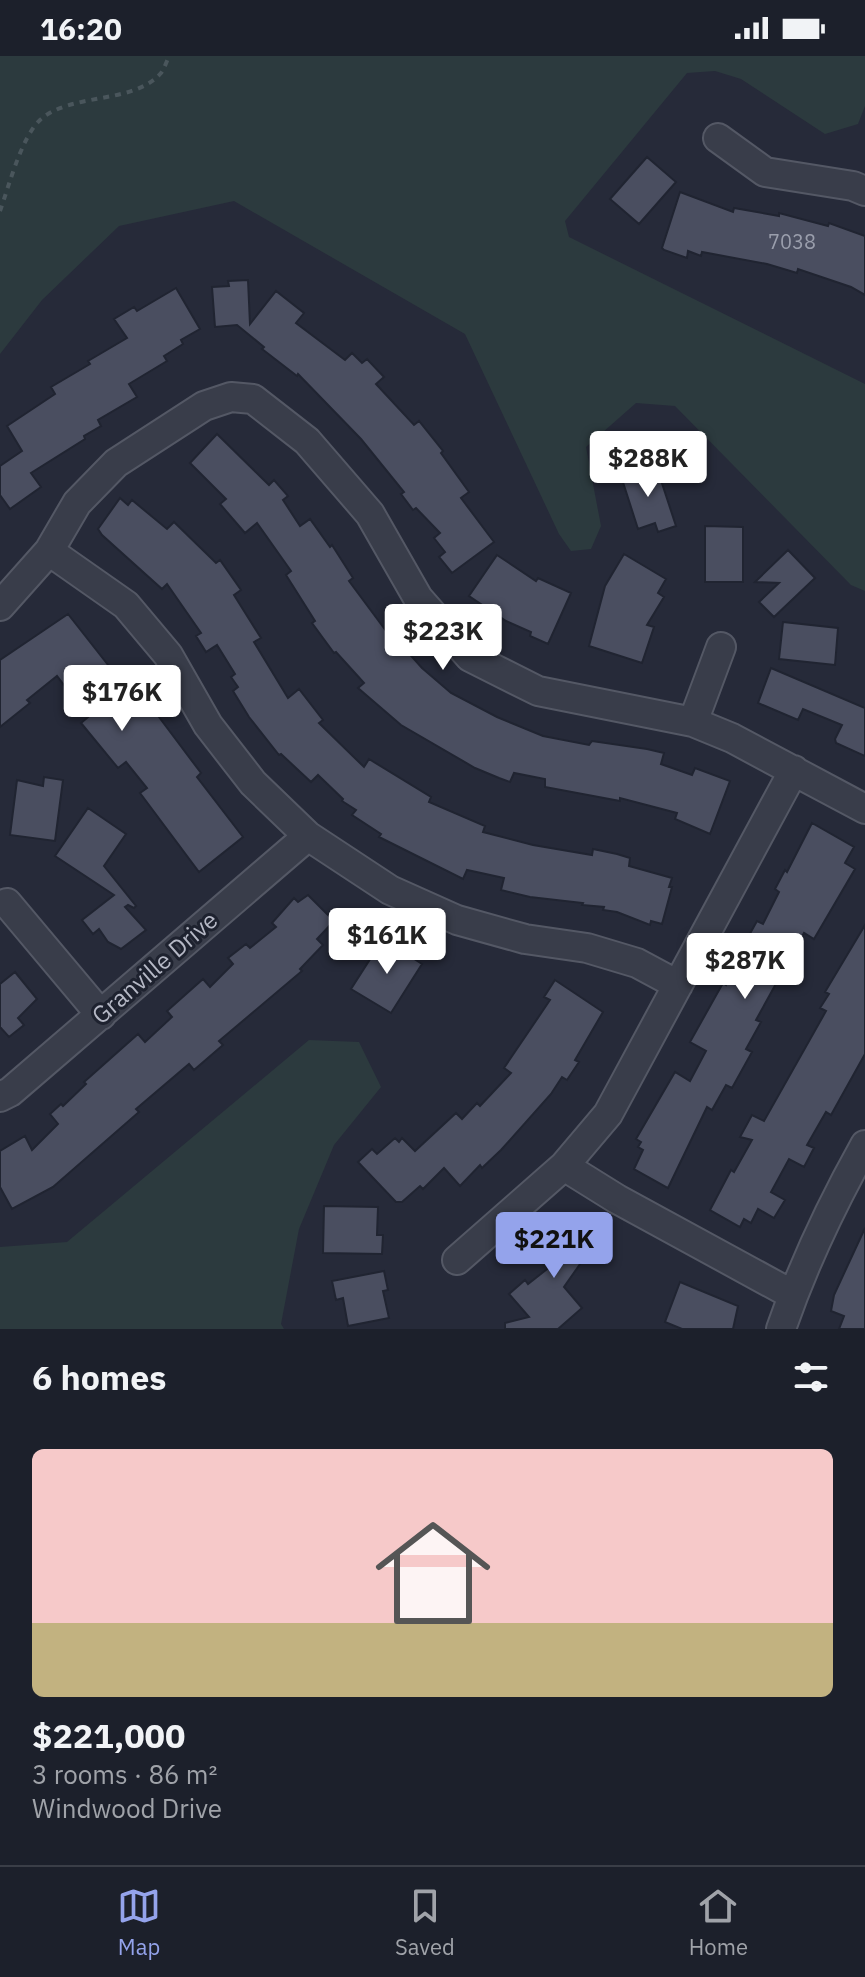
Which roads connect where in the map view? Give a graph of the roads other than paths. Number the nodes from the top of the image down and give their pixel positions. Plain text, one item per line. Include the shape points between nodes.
1 (718, 138) dead end
2 (865, 191) edge
3 (49, 551) junction
4 (0, 606) edge
5 (721, 647) dead end
6 (693, 722) junction
7 (794, 770) junction
8 (865, 809) edge
9 (308, 836) junction
10 (7, 903) dead end
11 (678, 985) junction
12 (101, 1015) junction
13 (0, 1097) edge
14 (865, 1145) edge
15 (564, 1166) junction
16 (457, 1260) dead end
17 (793, 1295) junction
18 (781, 1329) edge

1 - 2 street via 765,172
3 - 4 street
3 - 6 street via 77,503 116,463 204,406 231,397 253,399 307,441 370,514 418,598 470,657 538,691
3 - 9 street via 126,605 168,655 208,725 253,783
5 - 6 street
6 - 7 street
7 - 8 street
7 - 11 street
9 - 11 street via 390,890 457,920 525,939 587,948 637,963
9 - 12 street, Granville Drive
10 - 12 street
11 - 15 street via 608,1114
12 - 13 street, Granville Drive
14 - 17 street
15 - 16 street
15 - 17 street
17 - 18 street

